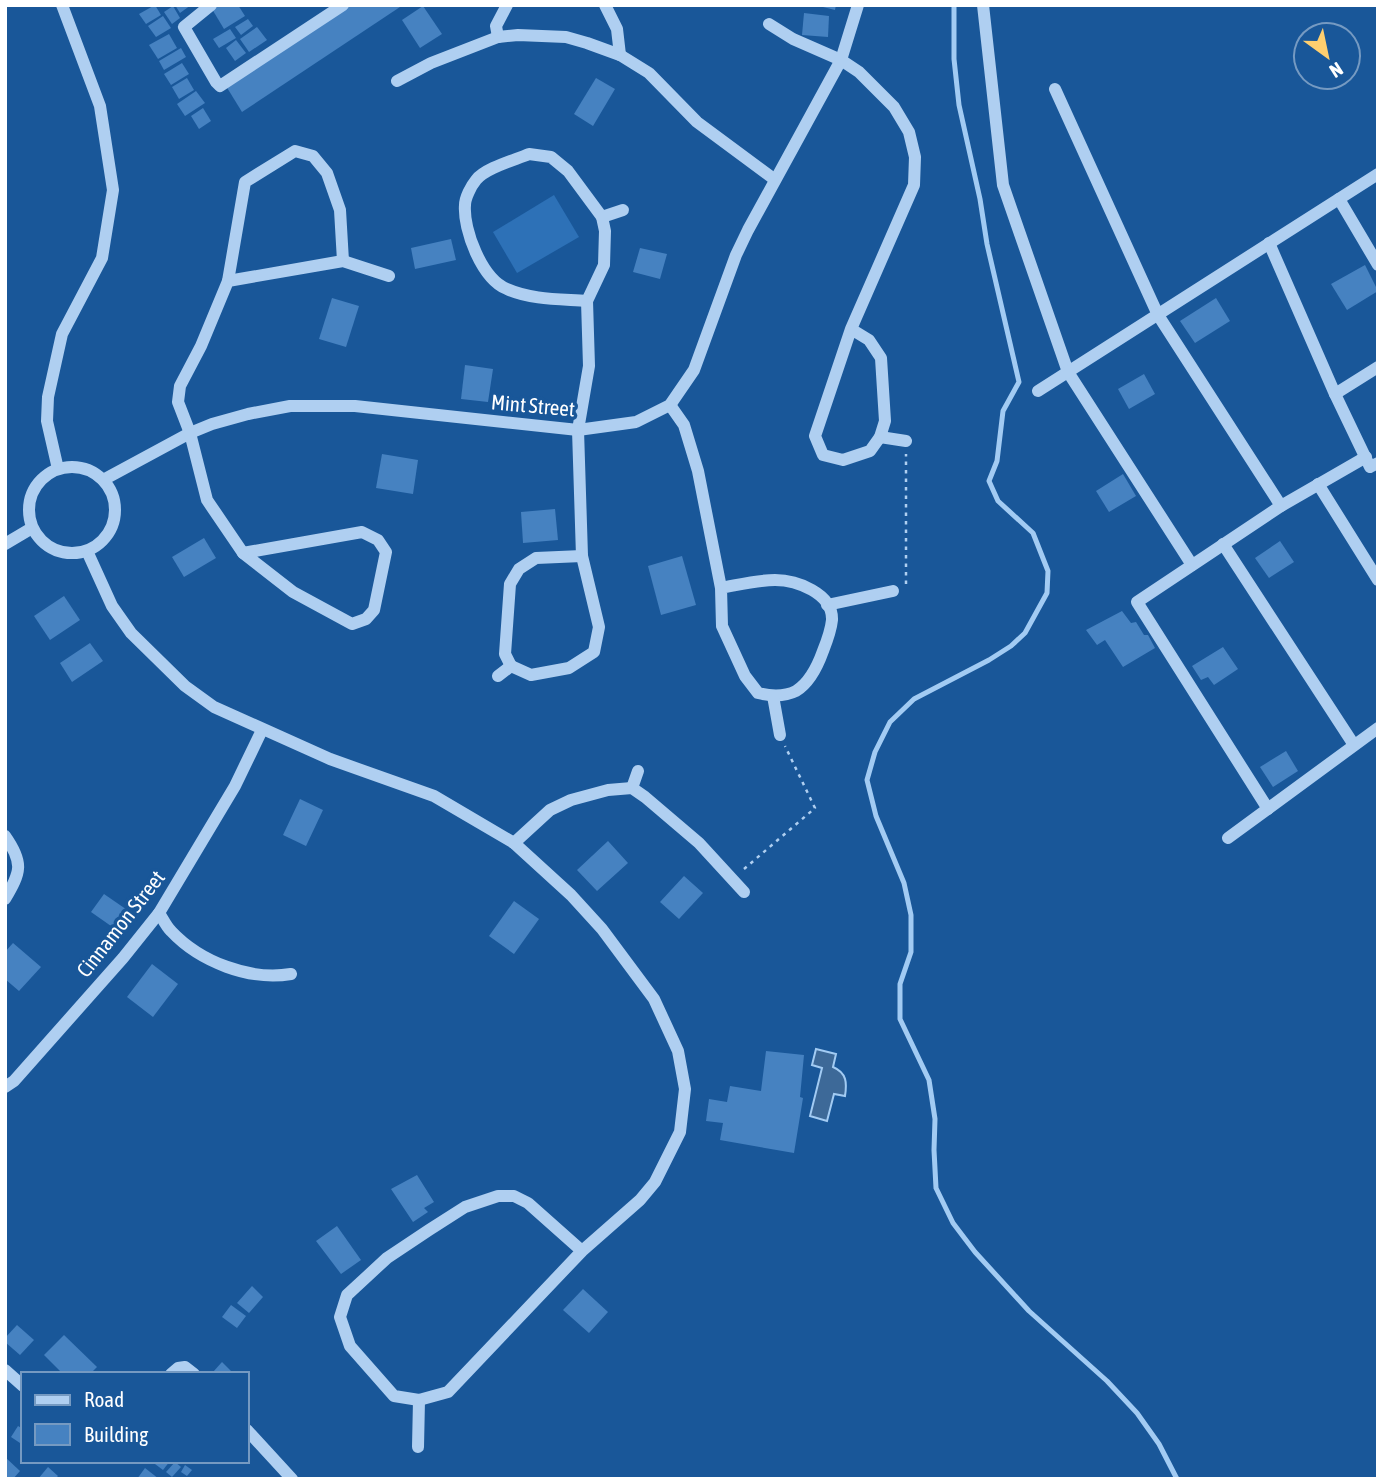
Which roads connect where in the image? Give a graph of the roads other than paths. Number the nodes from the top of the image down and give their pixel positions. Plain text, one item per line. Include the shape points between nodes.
1 (62, 5) edge
2 (211, 5) edge
3 (343, 5) edge
4 (507, 5) edge
5 (605, 5) edge
6 (858, 5) edge
7 (983, 5) edge
8 (769, 24) dead end
9 (498, 37) junction
10 (620, 55) junction
11 (841, 60) junction
12 (397, 81) dead end
13 (1055, 89) dead end
14 (1378, 174) edge
15 (774, 179) junction
16 (1339, 199) junction
17 (623, 210) dead end
18 (602, 217) junction
19 (1269, 243) junction
20 (343, 261) junction
21 (1378, 265) edge
22 (389, 276) dead end
23 (228, 281) junction
24 (587, 301) junction
25 (1158, 315) junction
26 (851, 329) junction
27 (1378, 367) edge
28 (1068, 372) junction
29 (1038, 391) dead end
30 (1335, 394) junction
31 (670, 405) junction
32 (578, 430) junction
33 (190, 433) junction
34 (880, 437) junction
35 (906, 440) road end
36 (1372, 460) edge
37 (58, 469) junction
38 (103, 480) junction
39 (1318, 484) junction
40 (1281, 506) junction
41 (32, 528) junction
42 (5, 544) edge
43 (1223, 544) junction
44 (87, 551) junction
45 (243, 553) junction
46 (582, 556) junction
47 (1192, 565) junction
48 (1378, 580) edge
49 (721, 588) junction
50 (893, 592) road end
51 (827, 605) junction
52 (511, 666) junction
53 (498, 676) dead end
54 (773, 696) junction
55 (1378, 728) edge
56 (262, 730) junction
57 (780, 735) road end
58 (1354, 745) junction
59 (638, 771) dead end
60 (632, 788) junction
61 (1268, 809) junction
62 (5, 836) edge
63 (1228, 838) dead end
64 (514, 843) junction
65 (744, 892) dead end
66 (5, 899) edge
67 (159, 913) junction
68 (291, 974) dead end
69 (5, 1087) edge
70 (582, 1251) junction
71 (5, 1370) edge
72 (173, 1372) edge
73 (191, 1372) edge
74 (21, 1385) edge
75 (419, 1400) junction
76 (248, 1431) edge
77 (418, 1447) dead end
78 (292, 1479) edge

1 - 37 street via 100,106 113,190 102,258 62,334 48,397 47,422
2 - 3 street via 184,27 220,86
4 - 9 street via 496,26
5 - 10 street via 617,29
6 - 11 street, Mint Street
7 - 28 street via 1003,185
8 - 11 street
9 - 10 street via 566,37
9 - 12 street
10 - 15 street via 649,72 697,121
11 - 15 street, Mint Street
11 - 26 street via 894,107 909,132 915,157 914,185
13 - 25 street
14 - 16 street
15 - 31 street, Mint Street via 736,255 694,370
16 - 19 street
16 - 21 street
17 - 18 street
18 - 24 street via 604,265
18 - 24 street via 568,171 551,157 529,154 476,179 464,203 468,235 483,267 503,288 529,296
19 - 25 street
19 - 30 street
20 - 22 street
20 - 23 street
20 - 23 street via 340,209 327,173 313,156 295,152 245,182
23 - 33 street via 180,386 178,402
24 - 32 street via 589,366
25 - 28 street
25 - 40 street
26 - 34 street via 869,340 881,358 885,421
26 - 34 street via 815,436 822,455 843,460 870,452
27 - 30 street
28 - 29 street
28 - 47 street
30 - 36 street
31 - 32 street, Mint Street via 636,422
31 - 49 street via 684,425 698,471
32 - 33 street, Mint Street via 321,405 248,414
32 - 46 street
33 - 38 street, Mint Street
33 - 45 street via 207,500
34 - 35 street
36 - 39 street
37 - 38 street via 82,468
37 - 41 street via 32,493
38 - 44 street via 115,505 114,519 104,538
39 - 40 street
39 - 48 street
40 - 43 street
41 - 42 street
41 - 44 street via 61,552
43 - 47 street
43 - 58 street
44 - 56 street via 112,606 131,633 214,708
45 - 45 street via 362,532 378,540 386,552 369,625 352,624 293,592
46 - 52 street via 536,558 519,569 510,584 505,654
46 - 52 street via 599,627 594,652 569,668 531,675
47 - 61 street via 1137,601
49 - 51 street via 788,582 812,589
49 - 54 street via 722,626 746,676 758,693
50 - 51 street
51 - 54 street via 832,617 816,669 796,690
52 - 53 street
54 - 57 street
55 - 58 street
56 - 64 street via 434,796
56 - 67 street, Cinnamon Street via 235,786
58 - 61 street
59 - 60 street
60 - 64 street via 571,800 550,810
60 - 65 street via 691,836
61 - 63 street
62 - 66 street via 20,864
64 - 70 street via 602,929 654,999 678,1051 685,1090 680,1132 655,1182
67 - 68 street via 169,930 203,956 261,976
67 - 69 street, Cinnamon Street
70 - 75 street via 448,1392
70 - 75 street via 528,1203 514,1196 498,1196 465,1207 429,1230 387,1258 346,1295 340,1317 350,1346 394,1396
71 - 74 street
72 - 73 street via 185,1367
75 - 77 street
76 - 78 street

